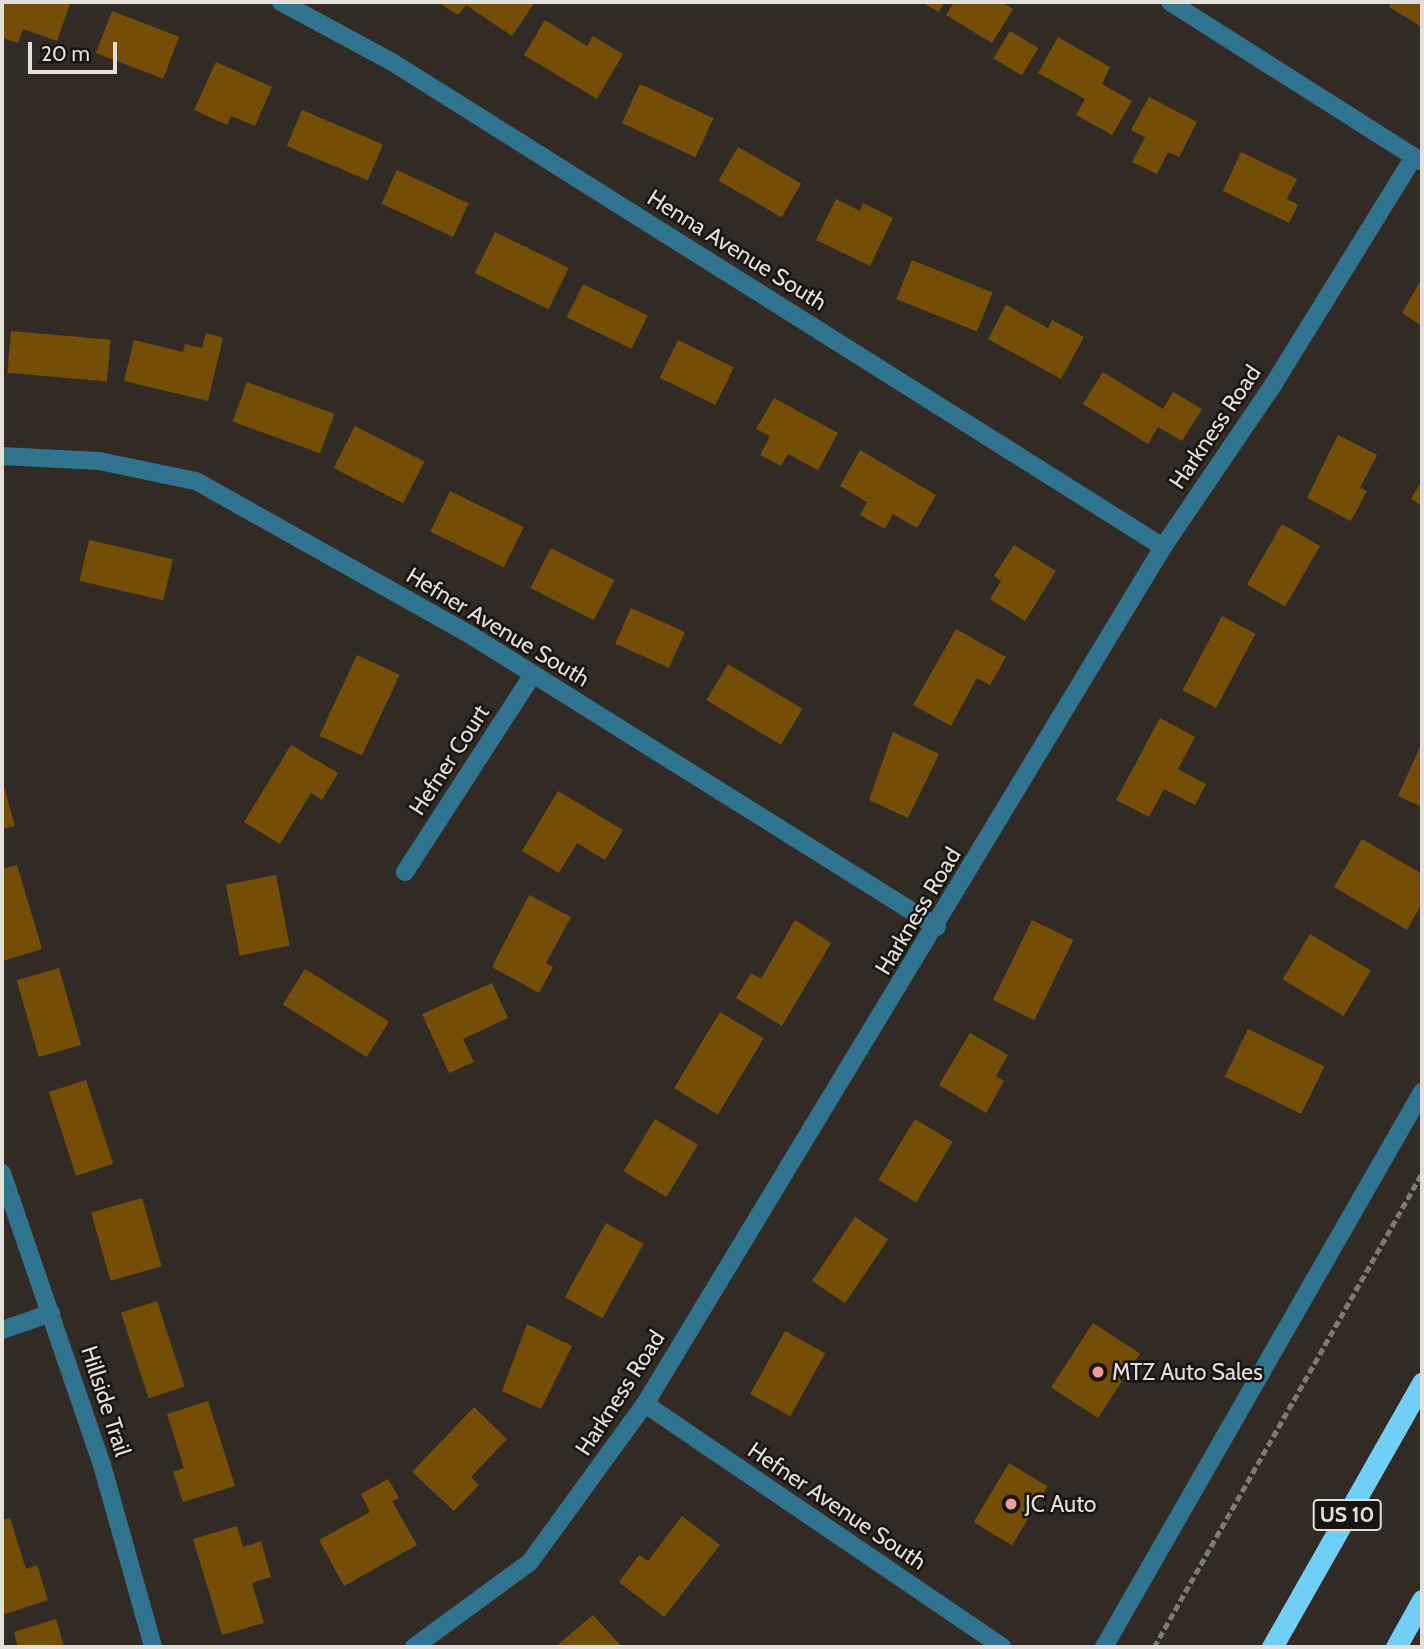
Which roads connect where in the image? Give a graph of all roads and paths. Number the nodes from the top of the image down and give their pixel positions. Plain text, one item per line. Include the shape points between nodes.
1 (281, 2) edge
2 (1170, 2) edge
3 (1418, 159) edge
4 (2, 456) edge
5 (1163, 547) junction
6 (533, 674) junction
7 (405, 872) dead end
8 (937, 928) junction
9 (1422, 1091) edge
10 (2, 1173) edge
11 (1422, 1173) edge
12 (51, 1313) junction
13 (2, 1329) edge
14 (1422, 1383) edge
15 (645, 1404) junction
16 (1422, 1600) edge
17 (153, 1647) edge
18 (414, 1647) edge
19 (1002, 1647) edge
20 (1104, 1647) edge
21 (1154, 1647) edge
22 (1272, 1647) edge
23 (1396, 1647) edge

1 - 5 street, Henna Avenue South via 392,62
2 - 3 street
3 - 5 street, Harkness Road
4 - 6 street, Hefner Avenue South via 99,461 196,481
5 - 8 street, Harkness Road
6 - 7 street, Hefner Court
6 - 8 street, Hefner Avenue South
8 - 15 street, Harkness Road
9 - 20 street
10 - 12 street, Hillside Trail
11 - 21 path
12 - 13 street
12 - 17 street, Hillside Trail via 102,1465
14 - 22 highway, US 10
15 - 18 street, Harkness Road via 530,1562
15 - 19 street, Hefner Avenue South
16 - 23 highway

